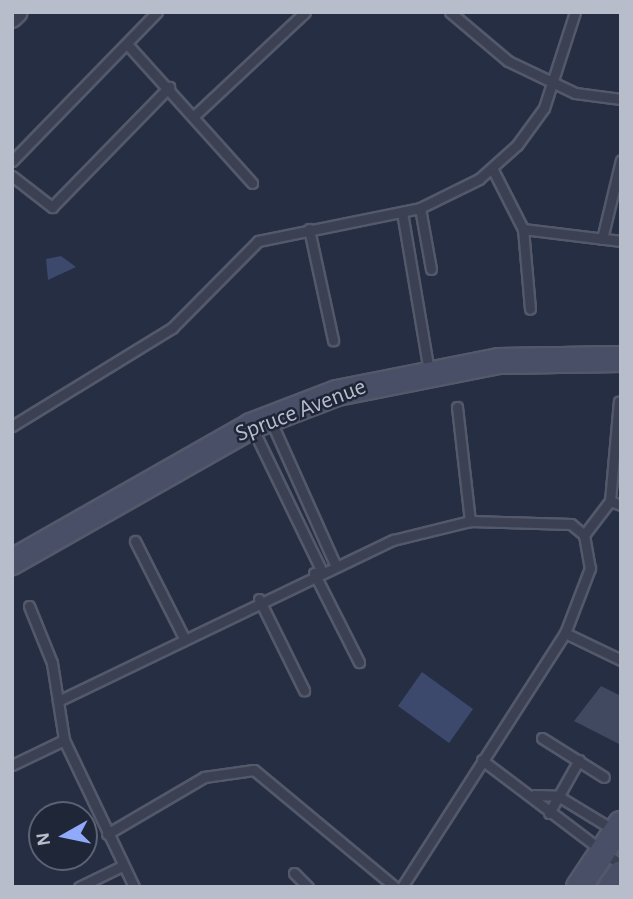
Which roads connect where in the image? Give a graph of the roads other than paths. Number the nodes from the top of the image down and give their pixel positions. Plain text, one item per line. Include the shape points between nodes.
1 (18, 12) edge
2 (158, 12) edge
3 (305, 12) edge
4 (450, 12) edge
5 (575, 12) edge
6 (12, 18) edge
7 (127, 44) junction
8 (553, 82) junction
9 (169, 87) junction
10 (621, 99) edge
11 (194, 116) junction
12 (12, 160) edge
13 (621, 160) edge
14 (492, 168) junction
15 (12, 176) edge
16 (252, 183) dead end
17 (419, 208) junction
18 (402, 212) junction
19 (309, 229) junction
20 (523, 229) junction
21 (601, 239) junction
22 (621, 241) edge
23 (431, 269) dead end
24 (530, 309) dead end
25 (333, 340) dead end
26 (621, 359) edge
27 (429, 371) junction
28 (619, 401) dead end
29 (457, 407) dead end
30 (261, 421) junction
31 (12, 426) edge
32 (610, 500) junction
33 (621, 505) edge
34 (470, 521) junction
35 (584, 535) junction
36 (135, 541) dead end
37 (12, 562) edge
38 (335, 564) junction
39 (318, 572) junction
40 (259, 600) junction
41 (29, 606) dead end
42 (565, 633) junction
43 (183, 636) junction
44 (621, 660) edge
45 (359, 662) dead end
46 (304, 690) dead end
47 (58, 701) junction
48 (542, 738) dead end
49 (64, 740) junction
50 (482, 760) junction
51 (579, 760) junction
52 (12, 765) edge
53 (604, 777) dead end
54 (534, 795) junction
55 (558, 796) junction
56 (549, 813) junction
57 (107, 834) junction
58 (616, 842) edge
59 (122, 866) junction
60 (294, 873) dead end
61 (621, 873) edge
62 (79, 887) edge
63 (134, 887) edge
64 (308, 887) edge
65 (395, 887) edge
66 (402, 887) edge
67 (579, 887) edge
68 (611, 887) edge

1 - 6 street
2 - 7 lane
3 - 11 lane
4 - 8 lane via 488,50
5 - 8 lane
7 - 9 lane
7 - 12 lane
8 - 10 lane via 575,93
8 - 14 lane via 544,108
9 - 11 lane
9 - 15 lane via 52,207
11 - 16 lane
13 - 21 lane
14 - 17 lane via 455,194
14 - 20 lane
17 - 18 lane
17 - 23 lane
18 - 19 lane
18 - 27 lane
19 - 25 lane
19 - 31 lane via 247,248 172,328
20 - 21 lane
20 - 24 lane
21 - 22 lane
26 - 27 street, Spruce Avenue via 499,361
27 - 30 street, Spruce Avenue
28 - 32 lane
29 - 34 lane
30 - 37 street, Spruce Avenue
30 - 38 lane
30 - 39 lane
32 - 33 lane
32 - 35 lane
34 - 35 lane via 549,520 571,524
34 - 38 lane via 393,540
35 - 42 lane via 590,568
36 - 43 lane
38 - 39 lane
39 - 40 lane
39 - 45 lane
40 - 43 lane
40 - 46 lane
41 - 47 lane via 52,663
42 - 44 lane
42 - 50 lane
43 - 47 lane
47 - 49 lane
48 - 51 lane
49 - 52 lane
49 - 57 lane
50 - 54 lane
50 - 66 lane
51 - 53 lane
51 - 55 lane
54 - 55 lane
54 - 56 lane
55 - 56 lane
55 - 58 lane
56 - 58 lane
57 - 59 lane
57 - 65 lane via 204,777 254,769
58 - 67 street
59 - 62 lane
59 - 63 lane
60 - 64 lane
61 - 68 street

